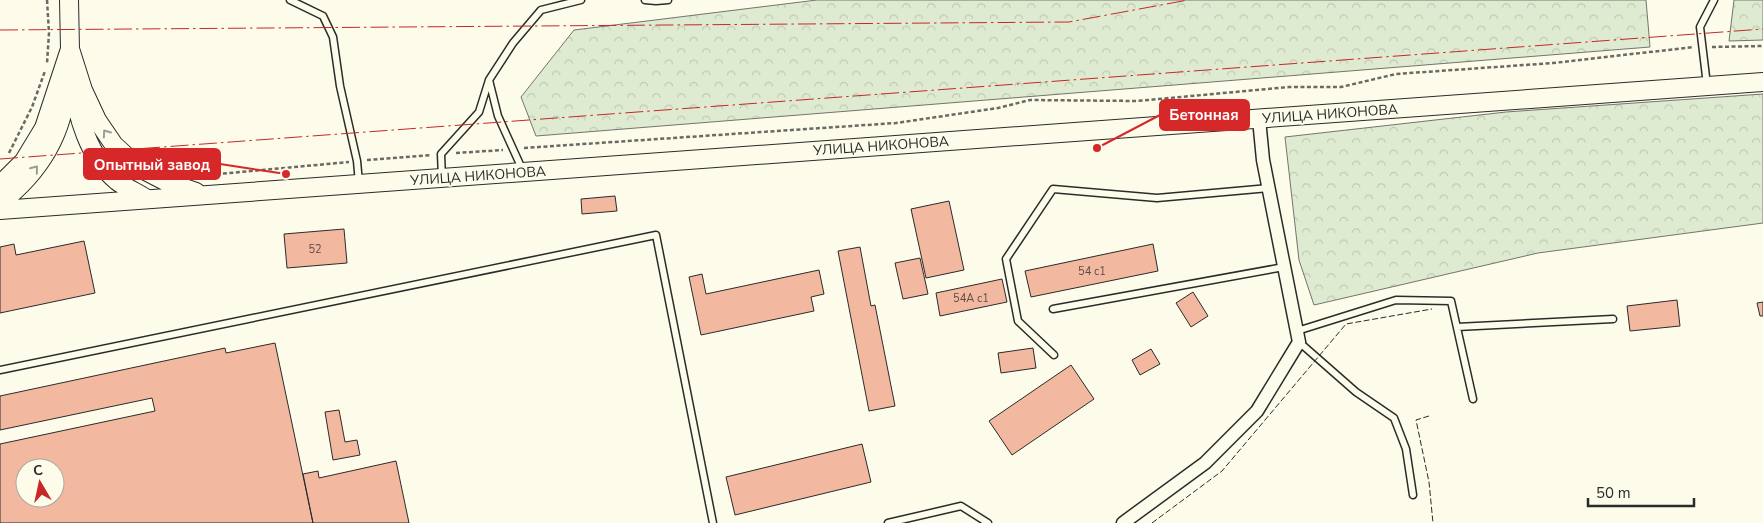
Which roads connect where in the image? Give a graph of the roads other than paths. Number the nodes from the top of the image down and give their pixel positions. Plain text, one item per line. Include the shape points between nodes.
1 (69, 0) edge
2 (290, 0) edge
3 (581, 0) edge
4 (645, 0) edge
5 (668, 0) edge
6 (1714, 0) edge
7 (70, 49) junction
8 (488, 80) junction
9 (1763, 82) edge
10 (1707, 87) junction
11 (1259, 119) junction
12 (523, 172) junction
13 (442, 179) junction
14 (359, 184) junction
15 (0, 185) edge
16 (1269, 188) junction
17 (204, 194) junction
18 (148, 199) junction
19 (0, 203) edge
20 (0, 210) edge
21 (1284, 268) junction
22 (1053, 308) dead end
23 (1613, 319) dead end
24 (1457, 327) junction
25 (1298, 336) junction
26 (1054, 356) dead end
27 (0, 370) edge
28 (1473, 399) dead end
29 (1413, 495) dead end
30 (713, 523) edge
31 (888, 523) edge
32 (988, 523) edge
33 (1123, 523) edge

1 - 7 main road
2 - 14 lane via 323,16 333,37
3 - 8 lane via 541,10
4 - 5 lane
6 - 10 lane via 1700,27
7 - 15 main road via 44,128 24,161
17 -> 7 main road via 168,182 138,167 114,145 93,113
7 - 18 main road via 75,101 85,135 99,160 117,181
19 -> 7 main road via 19,188 56,134 65,103
8 - 12 lane via 498,116
8 - 13 lane via 479,112 441,154
9 - 10 main road, УЛИЦА НИКОНОВА
10 - 11 main road, УЛИЦА НИКОНОВА
11 - 12 main road, УЛИЦА НИКОНОВА
11 - 16 street via 1262,160
12 - 13 main road, УЛИЦА НИКОНОВА
13 - 14 main road, УЛИЦА НИКОНОВА
14 - 17 main road, УЛИЦА НИКОНОВА
16 - 21 street
16 - 26 lane via 1157,198 1053,189 1006,259 1018,322
17 - 18 main road, УЛИЦА НИКОНОВА
18 - 20 main road, УЛИЦА НИКОНОВА
21 - 22 lane
21 - 25 street
23 - 24 lane
24 - 25 lane via 1452,300 1396,300
24 - 28 lane
25 - 29 lane via 1356,392 1394,418 1406,449
25 - 33 street via 1257,410 1205,463
27 - 30 lane via 656,235
31 - 32 lane via 961,506

